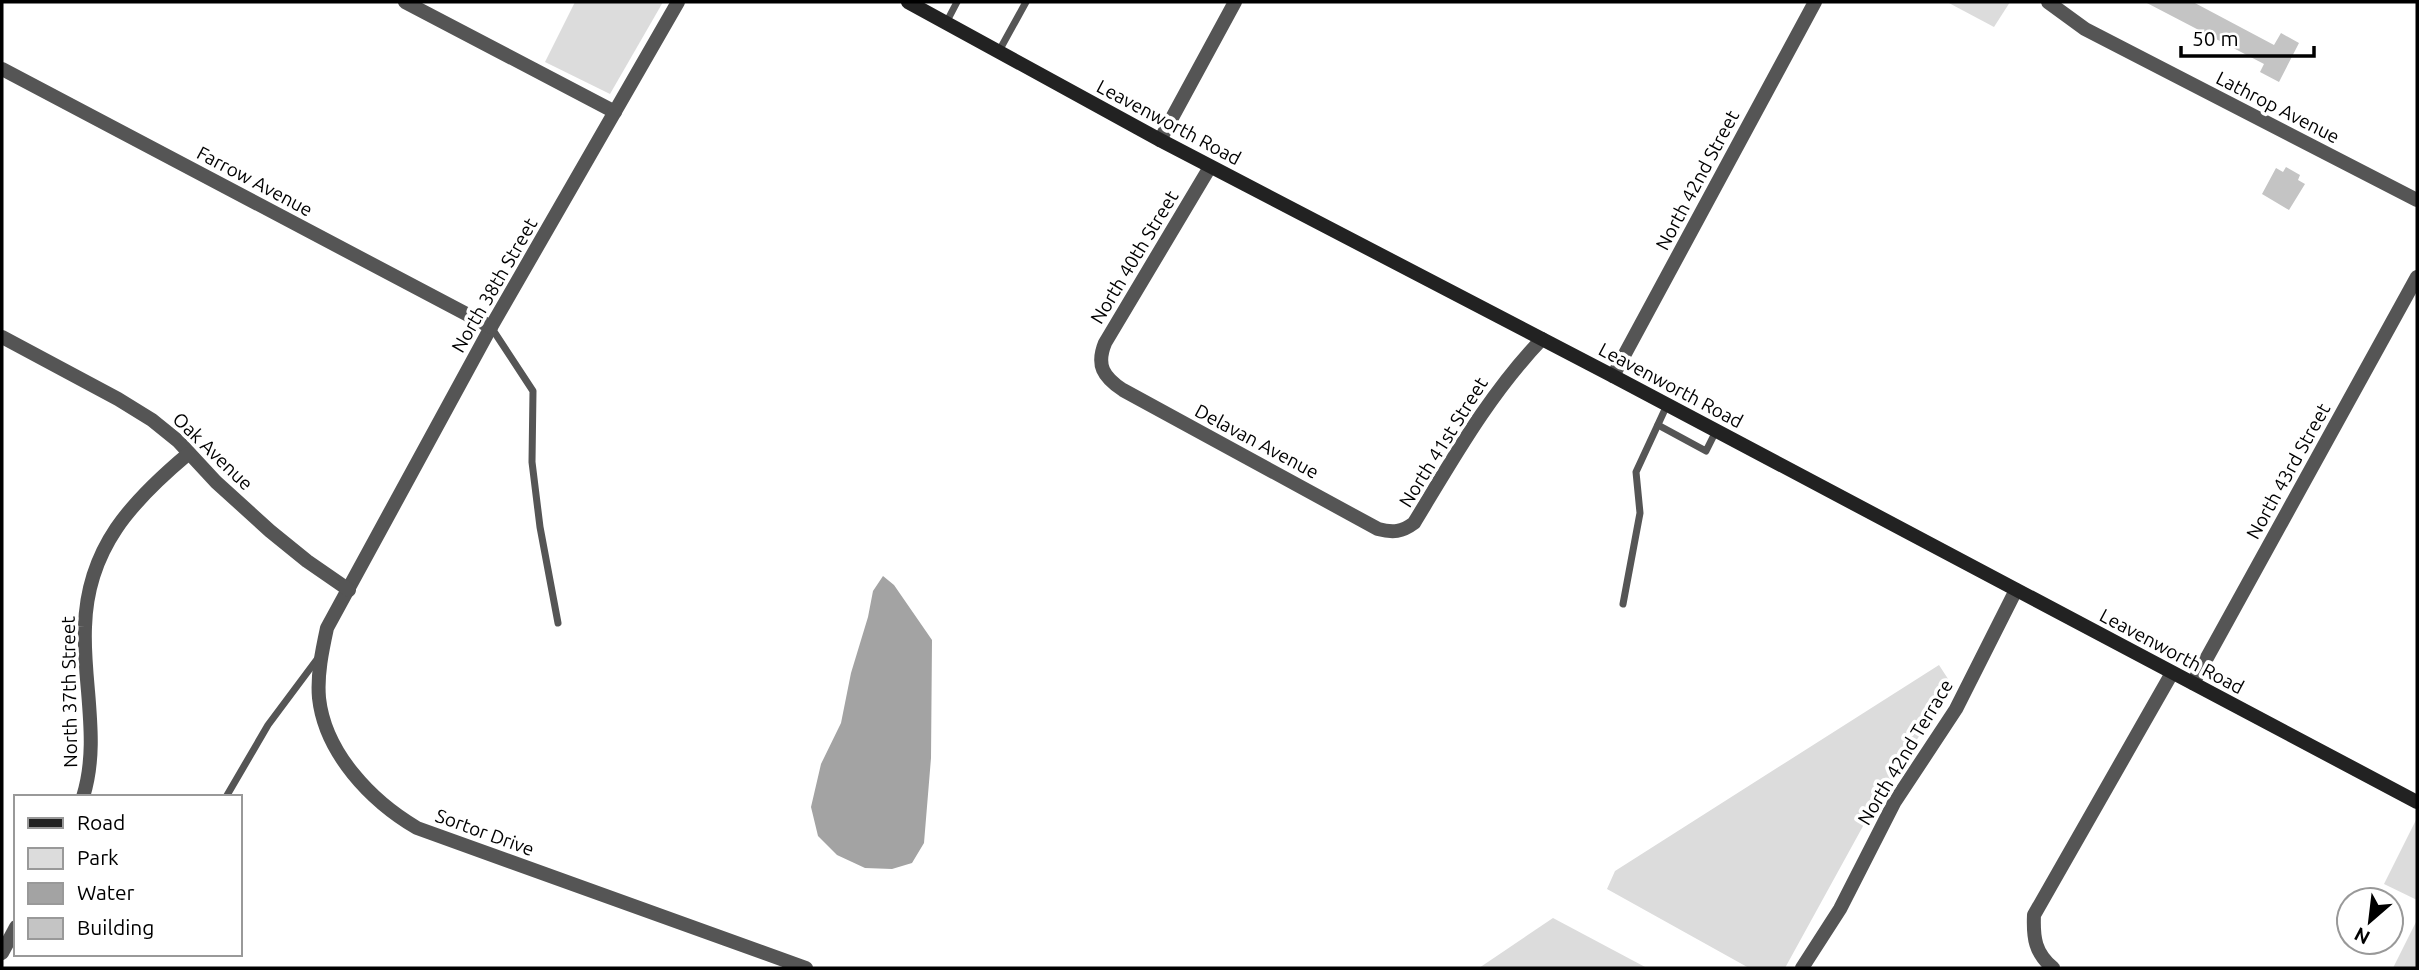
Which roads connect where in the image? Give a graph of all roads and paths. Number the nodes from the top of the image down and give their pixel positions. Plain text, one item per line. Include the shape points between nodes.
1 (405, 2) edge
2 (678, 2) edge
3 (908, 2) edge
4 (957, 2) edge
5 (1026, 2) edge
6 (1235, 2) edge
7 (1815, 2) edge
8 (2048, 3) edge
9 (946, 23) junction
10 (998, 51) junction
11 (2, 69) edge
12 (615, 112) junction
13 (1160, 140) junction
14 (1210, 167) junction
15 (2417, 200) edge
16 (2417, 277) edge
17 (491, 327) junction
18 (2, 337) edge
19 (1542, 339) junction
20 (1103, 370) joint
21 (1613, 376) junction
22 (1667, 405) junction
23 (1658, 425) junction
24 (1716, 431) junction
25 (188, 454) junction
26 (1401, 531) joint
27 (349, 590) junction
28 (2016, 590) junction
29 (1623, 604) dead end
30 (558, 623) dead end
31 (322, 652) junction
32 (2172, 673) junction
33 (2193, 683) junction
34 (84, 795) edge
35 (227, 795) edge
36 (2417, 802) edge
37 (14, 931) edge
38 (2, 953) edge
39 (806, 968) edge
40 (1802, 968) edge
41 (2053, 968) edge

1 - 12 street
2 - 12 street, North 38th Street
3 - 9 main road, Leavenworth Road
4 - 9 lane
5 - 10 lane
6 - 13 street
7 - 21 street, North 42nd Street
8 - 15 street, Lathrop Avenue via 2085,29
9 - 10 main road, Leavenworth Road
10 - 13 main road, Leavenworth Road
11 - 17 street, Farrow Avenue
12 - 17 street, North 38th Street
13 - 14 main road, Leavenworth Road
14 - 19 main road, Leavenworth Road
14 - 20 street, North 40th Street via 1105,343
16 - 33 street, North 43rd Street
17 - 27 street, North 38th Street
17 - 30 lane via 533,391 532,462
18 - 25 street, Oak Avenue via 152,420
19 - 21 main road, Leavenworth Road
19 - 26 street, North 41st Street via 1478,417 1414,523
20 - 26 street, Delavan Avenue via 1123,390 1366,522 1391,533
21 - 22 main road, Leavenworth Road
22 - 23 lane
22 - 24 main road, Leavenworth Road
23 - 24 lane via 1706,451
23 - 29 lane via 1636,472 1640,513
24 - 28 main road, Leavenworth Road
25 - 27 street, Oak Avenue via 270,531
25 - 34 street, North 37th Street via 125,514 89,587 85,625 92,742
27 - 31 street, Sortor Drive via 327,628
28 - 32 main road, Leavenworth Road
28 - 40 street, North 42nd Terrace via 1955,709 1894,803 1840,909
31 - 35 lane via 268,725
31 - 39 street, Sortor Drive via 319,697 333,741 371,794 400,818 463,846
32 - 33 main road, Leavenworth Road
32 - 41 street via 2034,915 2033,939
33 - 36 main road, Leavenworth Road
37 - 38 street

